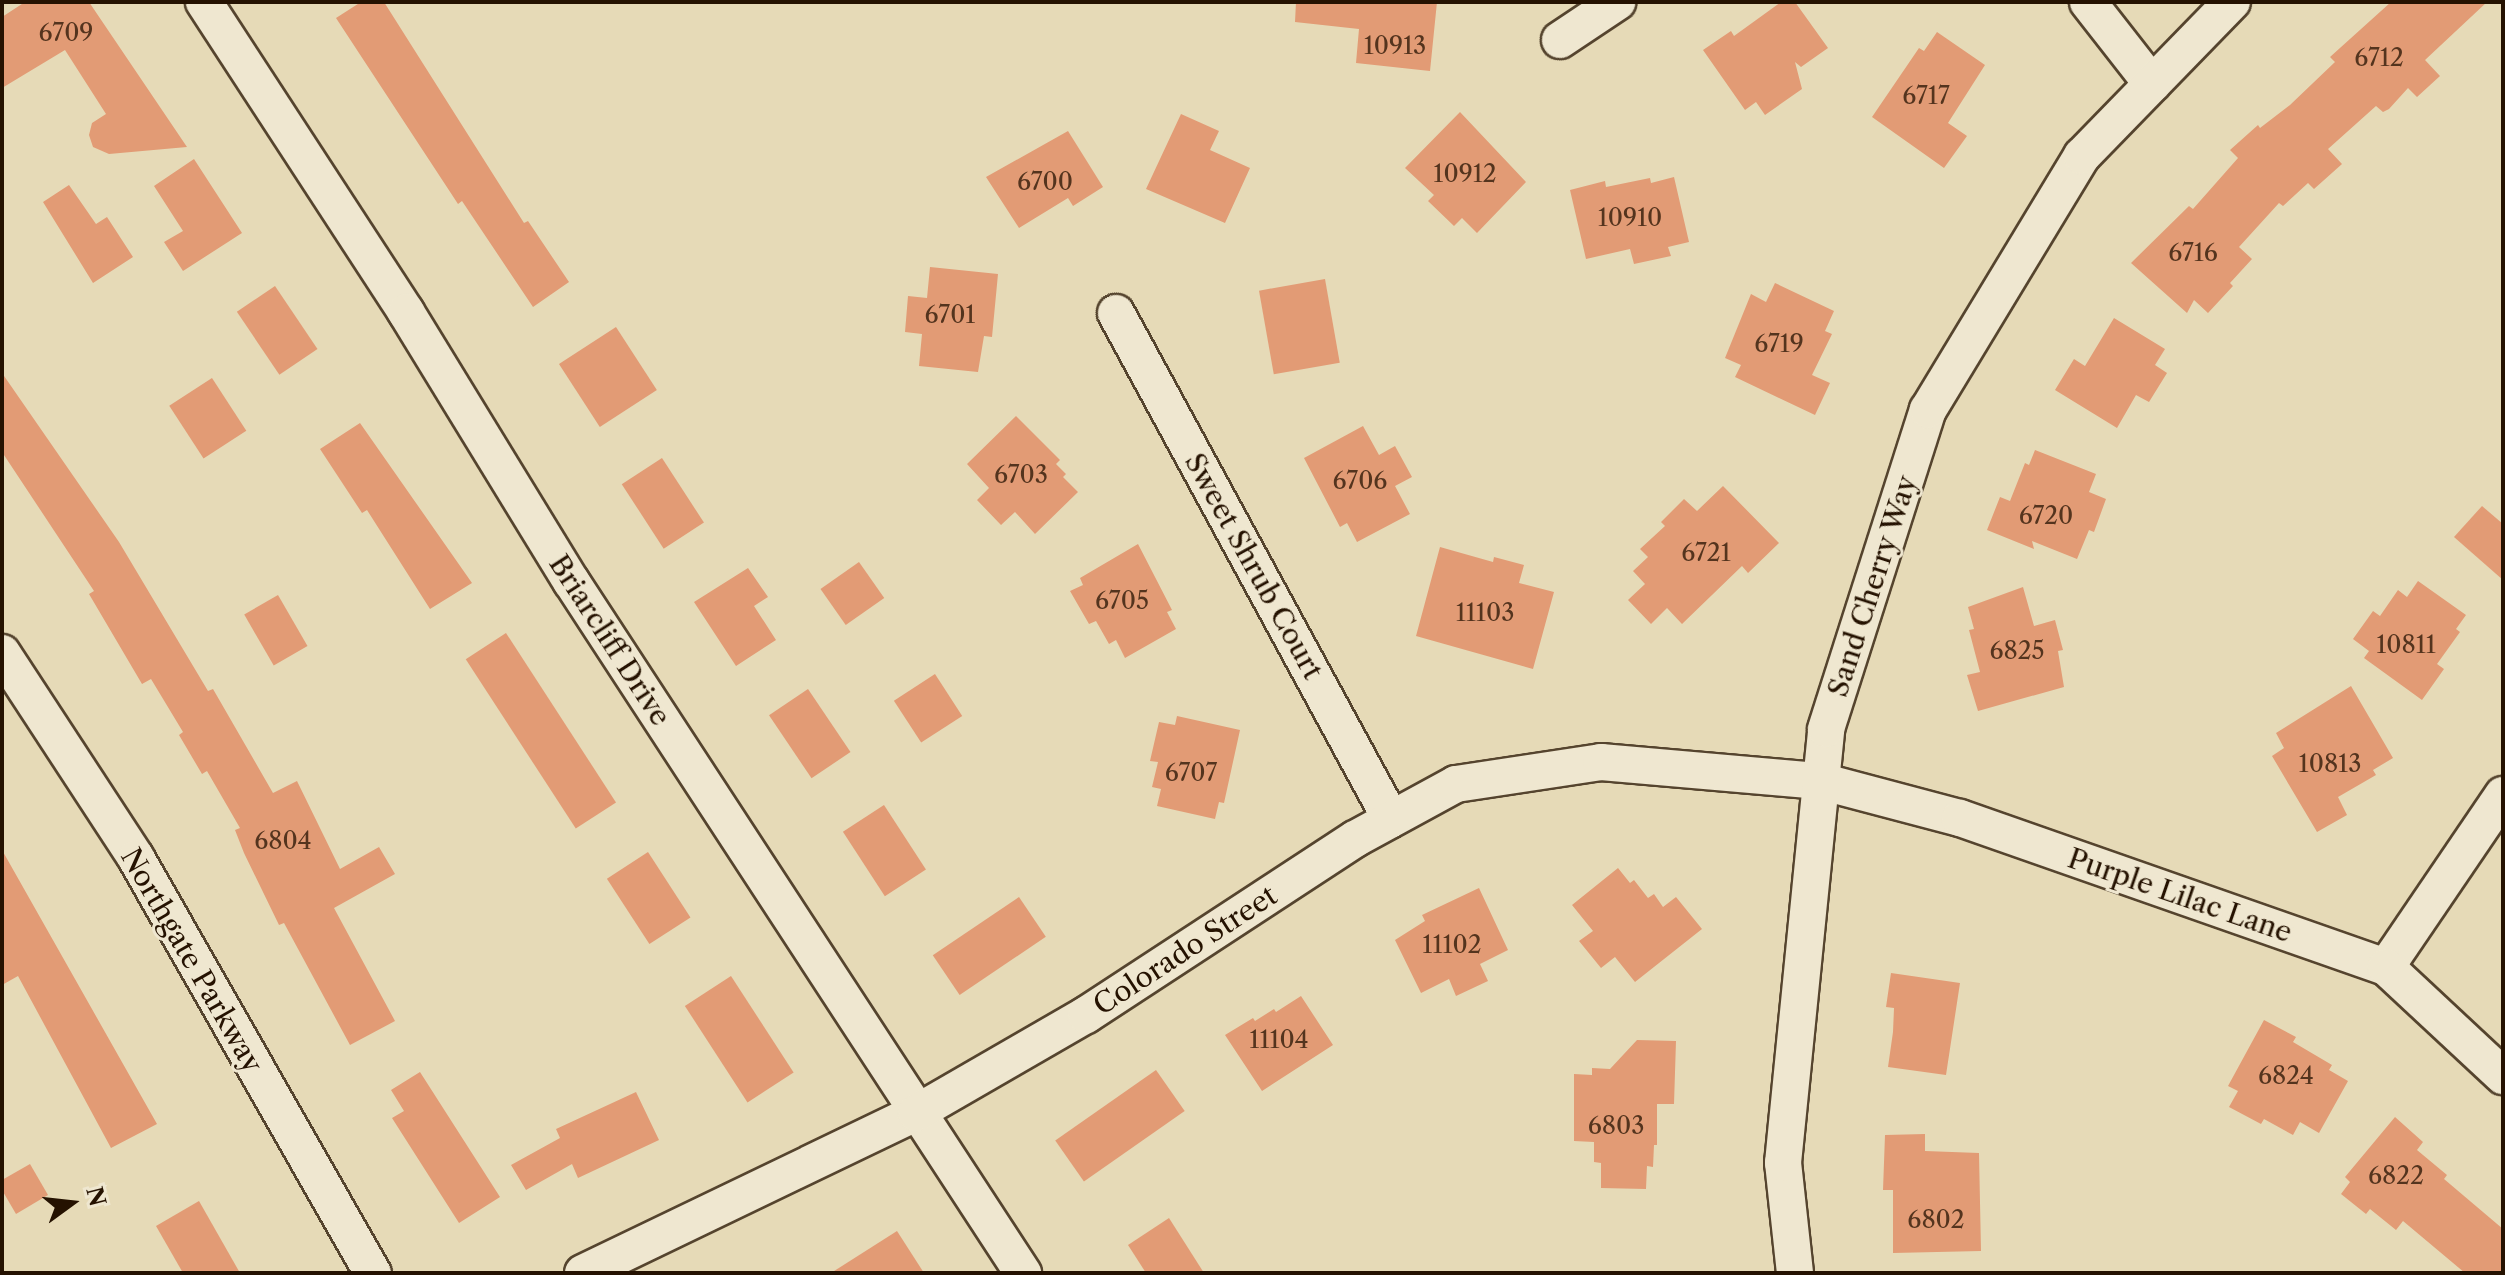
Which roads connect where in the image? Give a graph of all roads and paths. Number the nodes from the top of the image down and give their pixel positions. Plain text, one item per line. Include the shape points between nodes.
1 (204, 2) edge
2 (1617, 2) edge
3 (2088, 2) edge
4 (2232, 2) edge
5 (1560, 40) dead end
6 (2152, 84) junction
7 (1116, 313) dead end
8 (2, 653) edge
9 (1820, 781) junction
10 (2503, 795) edge
11 (1391, 819) junction
12 (2386, 967) junction
13 (2503, 1076) edge
14 (916, 1113) junction
15 (373, 1273) edge
16 (583, 1273) edge
17 (1023, 1273) edge
18 (1795, 1273) edge

1 - 14 street, Briarcliff Drive
2 - 5 street
3 - 6 street
4 - 6 street, Sand Cherry Way
6 - 9 street, Sand Cherry Way via 2082,156 1928,410 1826,729
7 - 11 street, Sweet Shrub Court
8 - 15 street, Northgate Parkway via 136,858
9 - 11 street, Colorado Street via 1601,762 1456,784
9 - 12 street, Purple Lilac Lane via 1960,818
9 - 18 street, Sand Cherry Way via 1783,1163
10 - 12 street
11 - 14 street, Colorado Street via 1086,1015
12 - 13 street, Purple Lilac Lane
14 - 16 street, Colorado Street
14 - 17 street, Briarcliff Drive

